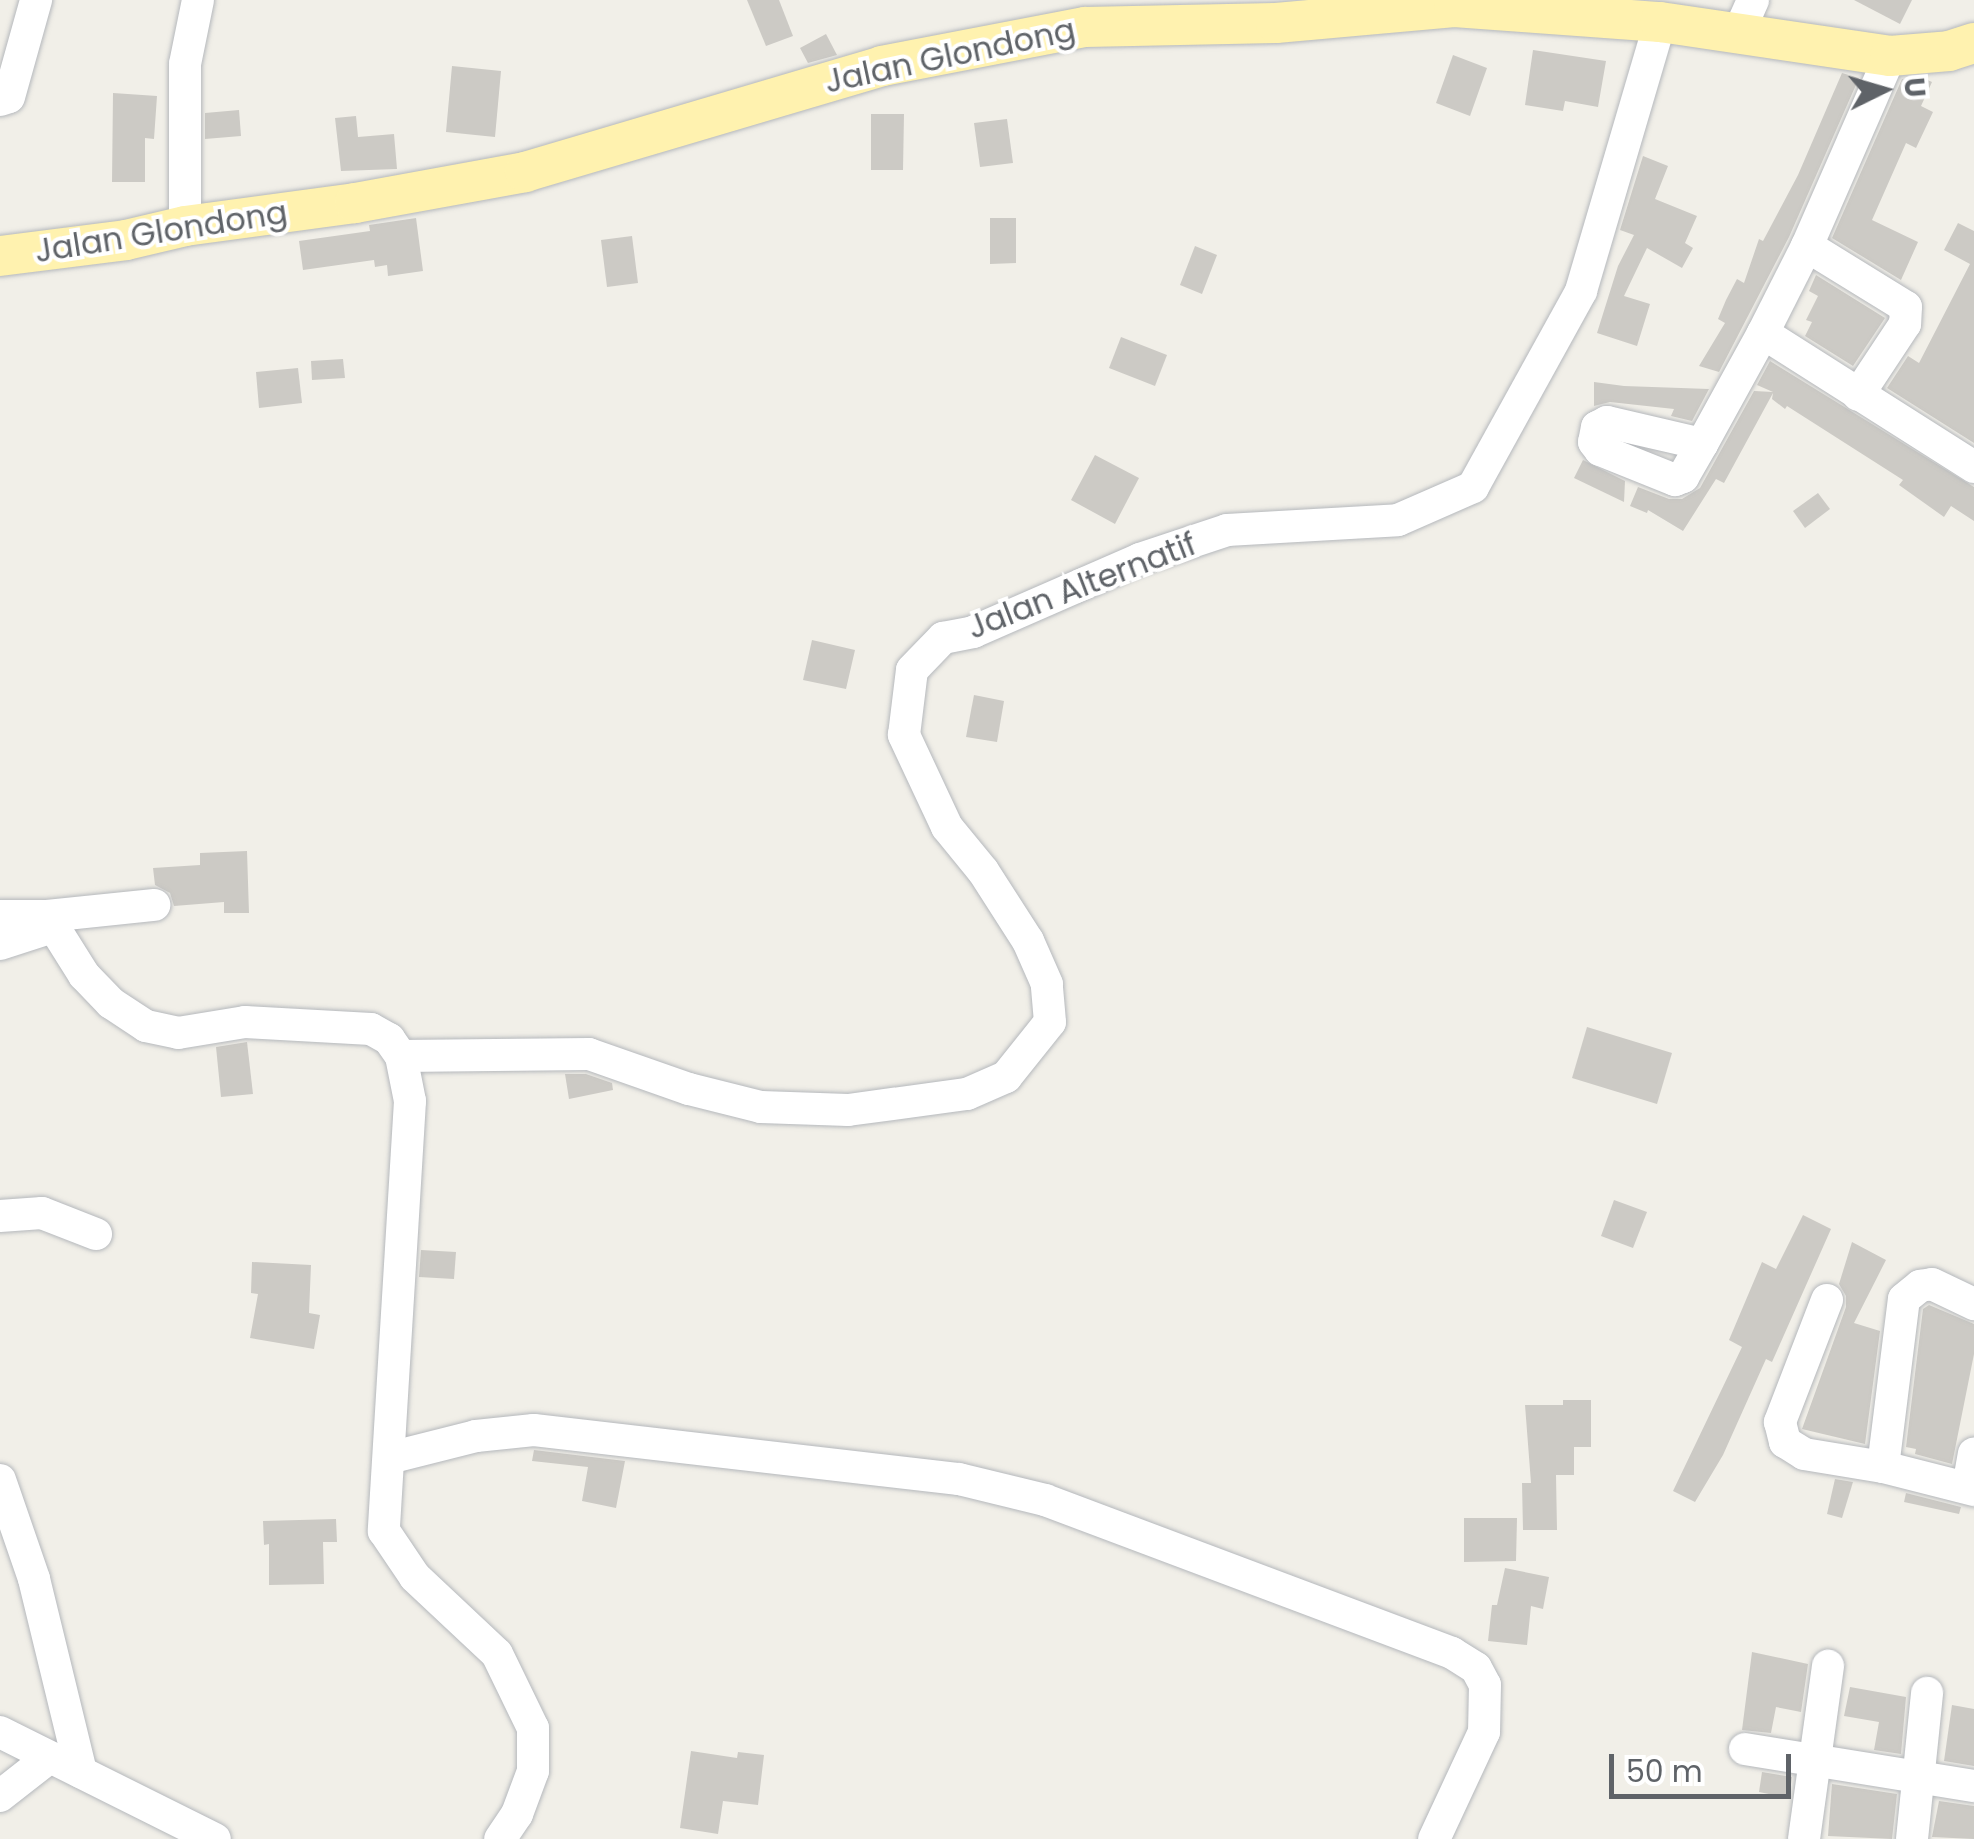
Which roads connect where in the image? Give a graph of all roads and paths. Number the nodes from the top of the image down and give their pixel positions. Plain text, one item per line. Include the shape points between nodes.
1 (36, 0) edge
2 (198, 0) edge
3 (1443, 4) edge
4 (1746, 17) edge
5 (1660, 22) junction
6 (1974, 43) edge
7 (1890, 56) junction
8 (0, 100) edge
9 (186, 226) junction
10 (1807, 246) junction
11 (0, 256) edge
12 (1762, 334) junction
13 (1858, 395) junction
14 (1702, 444) dead end
15 (1974, 468) edge
16 (154, 904) dead end
17 (0, 916) edge
18 (50, 922) junction
19 (0, 944) edge
20 (402, 1056) junction
21 (0, 1216) edge
22 (96, 1234) dead end
23 (1827, 1300) dead end
24 (1974, 1304) edge
25 (1974, 1454) edge
26 (389, 1458) junction
27 (1883, 1467) junction
28 (0, 1480) edge
29 (1971, 1489) edge
30 (1828, 1666) dead end
31 (1927, 1693) dead end
32 (0, 1732) edge
33 (1745, 1748) dead end
34 (50, 1757) junction
35 (1815, 1760) junction
36 (81, 1772) junction
37 (1920, 1777) junction
38 (1974, 1786) edge
39 (0, 1796) edge
40 (215, 1839) edge
41 (500, 1839) edge
42 (1434, 1839) edge
43 (1804, 1839) edge
44 (1912, 1839) edge

1 - 8 street via 9,96
2 - 9 street via 184,64
3 - 5 main road, Jalan Glondong
3 - 9 main road, Jalan Glondong via 1276,23 1085,27 882,66 525,172
4 - 5 main road, Jalan Glondong
4 - 7 main road, Jalan Glondong
5 - 20 street, Jalan Alternatif via 1581,291 1473,487 1398,520 1226,530 1140,559 974,632 943,638 912,670 904,734 948,827 1002,899 1047,984 1050,1022 1006,1077 967,1094 848,1110 761,1107 589,1054
6 - 7 main road, Jalan Glondong
7 - 10 street
9 - 11 main road, Jalan Glondong
10 - 12 street
10 - 13 street via 1906,307 1905,324
12 - 13 street
12 - 14 street
13 - 15 street
16 - 18 street
17 - 18 street
18 - 19 street
18 - 20 street via 110,1004 146,1026 178,1033 244,1022 371,1029
20 - 26 street via 410,1100
21 - 22 street via 42,1213
23 - 27 street via 1784,1408 1781,1432 1804,1454
24 - 27 street via 1932,1284 1904,1299
25 - 29 street
26 - 41 street via 384,1531 415,1577 497,1654 534,1728 533,1771
26 - 42 street via 476,1436 534,1430 958,1479 1045,1500 1452,1653 1476,1668 1486,1684 1484,1732
27 - 29 street
28 - 36 street via 34,1579
30 - 35 street
31 - 37 street
32 - 34 street
33 - 35 street
34 - 36 street
34 - 39 street
35 - 37 street
35 - 43 street
36 - 40 street
37 - 38 street
37 - 44 street

